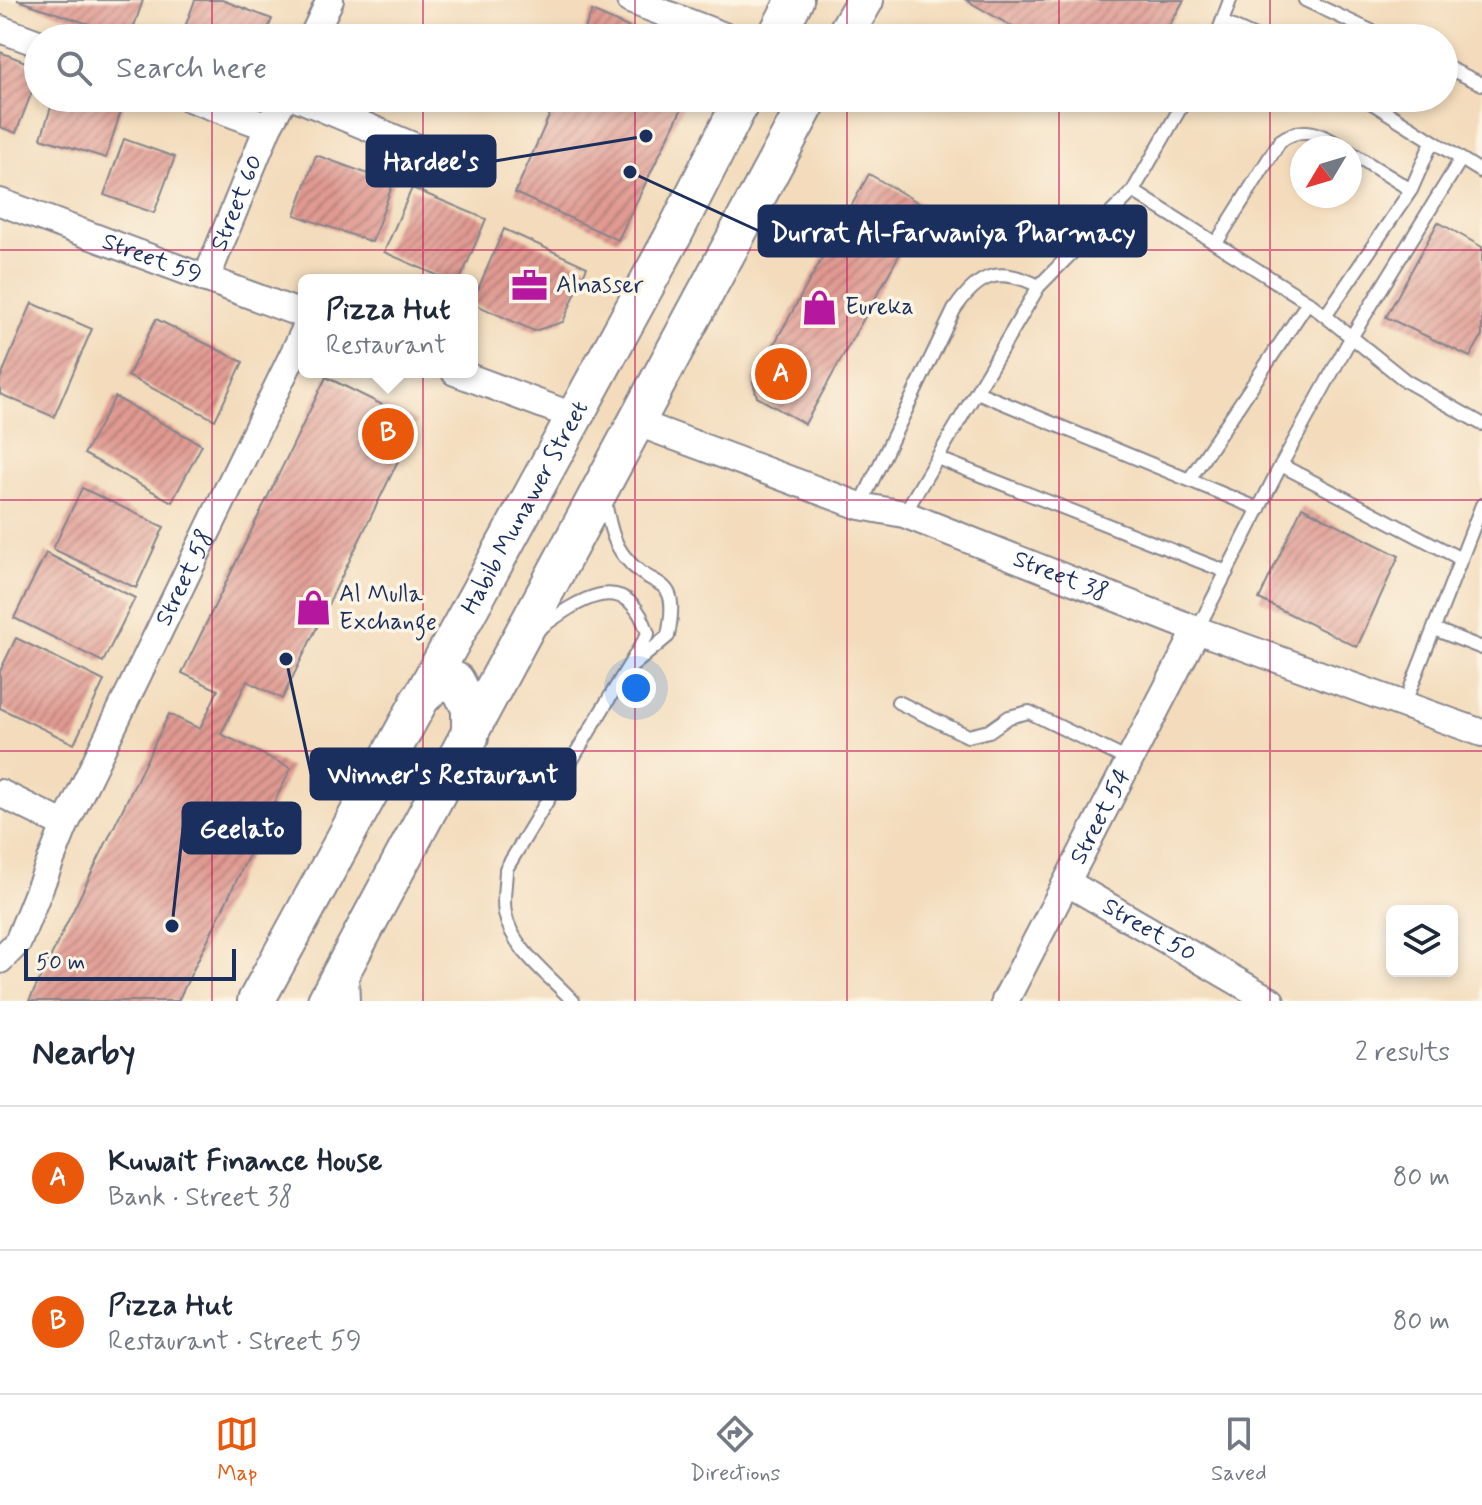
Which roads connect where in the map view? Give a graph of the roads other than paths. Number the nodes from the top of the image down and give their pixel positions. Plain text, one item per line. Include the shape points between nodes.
1 (330, 0) edge
2 (630, 0) edge
3 (795, 0) edge
4 (865, 0) edge
5 (1230, 0) edge
6 (1305, 0) edge
7 (1222, 22) joint
8 (319, 24) edge
9 (693, 24) edge
10 (782, 24) edge
11 (851, 24) edge
12 (1226, 24) edge
13 (1356, 24) edge
14 (0, 29) edge
15 (24, 38) edge
16 (1458, 73) edge
17 (1482, 84) edge
18 (227, 112) edge
19 (276, 112) edge
20 (332, 112) edge
21 (736, 112) edge
22 (803, 112) edge
23 (1178, 112) edge
24 (1386, 112) edge
25 (268, 127) junction
26 (1293, 136) edge
27 (1320, 136) edge
28 (1290, 137) edge
29 (1432, 142) junction
30 (442, 158) dead end
31 (1461, 159) junction
32 (1362, 160) edge
33 (1482, 172) edge
34 (1411, 190) junction
35 (1133, 191) junction
36 (0, 202) edge
37 (1216, 243) junction
38 (206, 279) junction
39 (1039, 286) junction
40 (1308, 302) junction
41 (298, 313) edge
42 (1326, 315) junction
43 (1352, 336) junction
44 (298, 344) edge
45 (471, 378) edge
46 (977, 392) junction
47 (573, 416) junction
48 (638, 423) junction
49 (1482, 424) edge
50 (937, 458) junction
51 (1281, 465) junction
52 (1189, 480) junction
53 (602, 487) junction
54 (1482, 505) edge
55 (860, 506) junction
56 (1259, 509) junction
57 (904, 514) junction
58 (1461, 559) junction
59 (1227, 572) junction
60 (1434, 629) junction
61 (1197, 630) junction
62 (520, 643) junction
63 (1482, 648) edge
64 (620, 677) junction
65 (419, 700) junction
66 (898, 702) dead end
67 (1404, 705) junction
68 (1482, 733) edge
69 (470, 737) junction
70 (1132, 762) junction
71 (0, 793) edge
72 (65, 825) junction
73 (1068, 883) junction
74 (351, 956) junction
75 (0, 960) edge
76 (256, 1001) edge
77 (326, 1001) edge
78 (353, 1001) edge
79 (573, 1001) edge
80 (1005, 1001) edge
81 (1271, 1001) edge

1 - 8 street
2 - 9 street
3 - 10 street
4 - 11 street
5 - 7 lane
6 - 13 lane
7 - 12 lane
14 - 15 street
16 - 17 lane
18 - 25 street, Street 60
19 - 25 street, Street 60
20 - 30 street
21 - 47 street, Habib Munawer Street
22 - 48 street
23 - 35 lane
24 - 29 lane
25 - 38 street, Street 60
26 - 27 lane via 1308,130
28 - 37 lane via 1280,141
29 - 31 lane
29 - 34 lane
31 - 33 lane
31 - 43 lane
32 - 34 lane
34 - 42 lane
35 - 37 lane
35 - 39 lane
36 - 38 street, Street 59
37 - 40 lane
38 - 41 street, Street 59
39 - 46 lane
39 - 55 lane via 999,273 969,288
40 - 42 lane
40 - 52 lane
42 - 43 lane
43 - 49 lane via 1406,381
43 - 51 lane
44 - 72 street, Street 58
45 - 47 street
46 - 50 lane
46 - 52 lane
47 - 65 street, Habib Munawer Street
48 - 53 street
48 - 55 street, Street 38
50 - 57 lane
50 - 59 lane
51 - 56 lane
51 - 58 lane
52 - 56 lane
53 - 62 street
53 - 64 lane via 613,537 626,559 664,584 672,600 668,636
54 - 58 lane
55 - 57 street, Street 38
56 - 59 lane
57 - 61 street, Street 38
58 - 60 lane
59 - 61 lane
60 - 63 lane
60 - 67 lane
61 - 67 street, Street 38
61 - 70 street, Street 54
62 - 64 lane via 590,594 612,594 627,600 644,618 648,634
62 - 69 street
64 - 79 lane via 506,869 505,913 515,937
65 - 69 street via 436,684 456,681 470,708
65 - 76 street, Habib Munawer Street
66 - 70 lane via 968,736 1029,712
67 - 68 street, Street 38
69 - 74 street
70 - 73 street, Street 54
71 - 72 street
72 - 75 street, Street 58 via 18,942
73 - 80 street, Street 54
73 - 81 street, Street 50
74 - 77 street
74 - 78 lane

